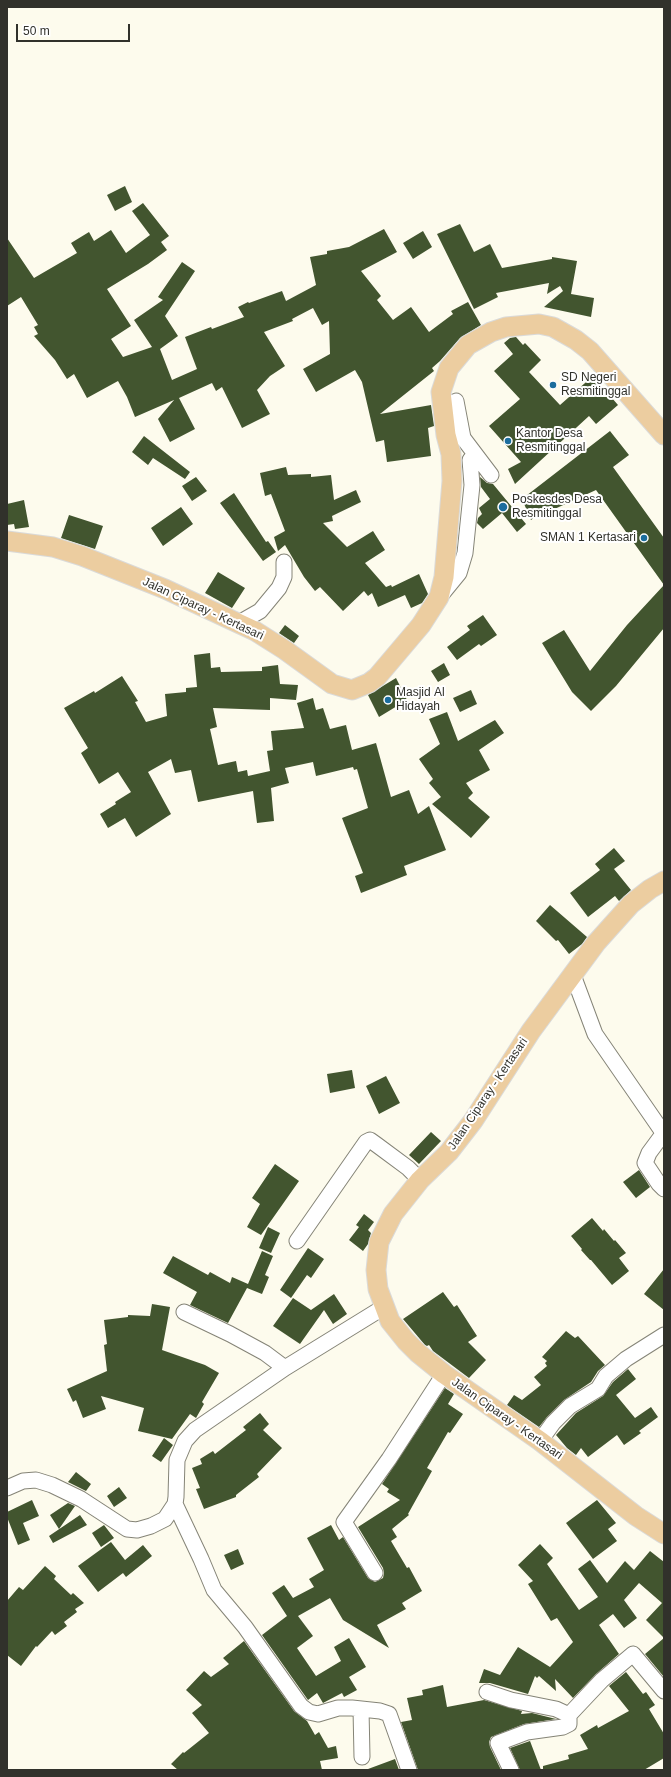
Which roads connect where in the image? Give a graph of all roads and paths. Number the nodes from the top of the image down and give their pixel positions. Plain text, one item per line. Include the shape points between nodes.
1 (456, 401) dead end
2 (664, 435) edge
3 (475, 454) junction
4 (490, 475) dead end
5 (7, 541) edge
6 (284, 562) dead end
7 (439, 597) junction
8 (239, 623) junction
9 (664, 881) edge
10 (573, 975) junction
11 (664, 1134) edge
12 (420, 1180) junction
13 (664, 1189) edge
14 (297, 1240) dead end
15 (384, 1307) junction
16 (184, 1312) dead end
17 (664, 1335) edge
18 (285, 1368) junction
19 (444, 1374) junction
20 (540, 1441) junction
21 (7, 1488) edge
22 (175, 1504) junction
23 (664, 1534) edge
24 (375, 1573) dead end
25 (664, 1691) edge
26 (487, 1692) dead end
27 (361, 1709) junction
28 (569, 1715) junction
29 (362, 1757) dead end
30 (409, 1770) edge
31 (511, 1770) edge

1 - 3 street via 463,438
2 - 7 main road, Jalan Ciparay - Kertasari via 590,351 553,328 539,324 506,327 468,345 449,368 441,392 452,481 444,577
3 - 4 street
3 - 7 street via 470,460 472,484 465,553 459,573
5 - 8 main road, Jalan Ciparay - Kertasari via 53,547 82,556 165,589
6 - 8 street via 284,577 279,588 260,611
7 - 8 main road, Jalan Ciparay - Kertasari via 421,625 377,677 352,690 332,684 285,650
9 - 10 main road, Jalan Ciparay - Kertasari via 631,904
10 - 11 street via 595,1034
10 - 12 main road, Jalan Ciparay - Kertasari via 531,1031 473,1121 449,1152
11 - 13 street via 649,1153 645,1163
12 - 14 street via 370,1140 366,1142
12 - 15 main road, Jalan Ciparay - Kertasari via 393,1214 379,1242 376,1270 378,1289
15 - 18 street
15 - 19 main road, Jalan Ciparay - Kertasari via 390,1321 406,1341
16 - 18 street via 265,1353
17 - 20 street via 626,1359 606,1376 598,1389 570,1406
18 - 22 street via 195,1430 185,1441 177,1460
19 - 20 main road, Jalan Ciparay - Kertasari
19 - 24 street via 389,1459 344,1522
20 - 23 main road, Jalan Ciparay - Kertasari via 636,1516
21 - 22 street via 23,1481 36,1480 52,1485 81,1499 127,1530 137,1530 158,1523 165,1519
22 - 27 street via 214,1590 245,1627 301,1706 309,1712 318,1714 338,1708
25 - 28 street via 633,1654 602,1680
26 - 28 street via 511,1700 556,1709
27 - 29 street
27 - 30 street via 389,1714
28 - 31 street via 569,1724 563,1727 527,1732 498,1743

